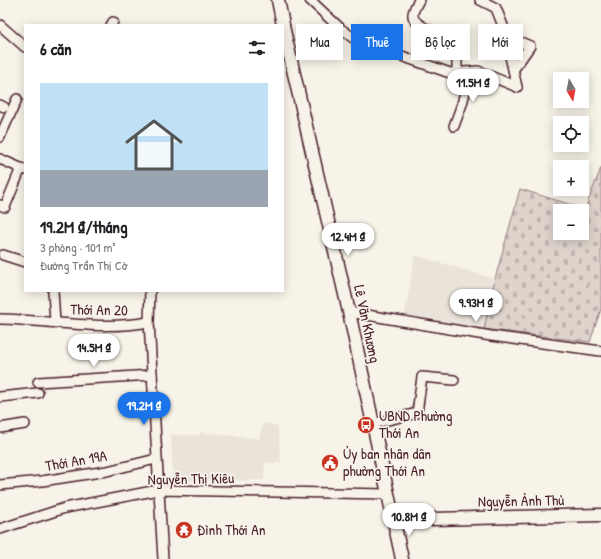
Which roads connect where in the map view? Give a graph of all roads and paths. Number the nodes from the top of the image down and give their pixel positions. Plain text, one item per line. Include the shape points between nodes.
1 (278, 0) edge
2 (310, 0) edge
3 (419, 0) edge
4 (480, 0) edge
5 (283, 24) edge
6 (502, 24) edge
7 (0, 25) edge
8 (284, 30) edge
9 (523, 43) edge
10 (24, 45) edge
11 (523, 56) edge
12 (512, 60) edge
13 (520, 60) edge
14 (514, 69) junction
15 (470, 72) junction
16 (457, 73) junction
17 (17, 99) dead end
18 (454, 126) dead end
19 (0, 137) edge
20 (0, 159) edge
21 (23, 169) edge
22 (0, 205) edge
23 (3, 255) dead end
24 (24, 262) edge
25 (54, 292) edge
26 (150, 292) edge
27 (349, 312) junction
28 (0, 319) edge
29 (55, 322) junction
30 (150, 322) junction
31 (601, 351) edge
32 (152, 375) junction
33 (454, 380) dead end
34 (38, 382) dead end
35 (38, 393) dead end
36 (0, 397) edge
37 (25, 424) dead end
38 (372, 424) junction
39 (0, 428) edge
40 (156, 459) junction
41 (0, 485) edge
42 (158, 490) junction
43 (387, 494) junction
44 (601, 515) edge
45 (393, 520) junction
46 (0, 529) edge
47 (163, 559) edge
48 (402, 559) edge

1 - 5 main road, Lê Văn Khương
2 - 16 street via 356,40 450,73
3 - 16 street via 413,19 450,40 456,52
4 - 6 street via 496,8
7 - 10 street
8 - 27 main road, Lê Văn Khương
9 - 11 street via 530,46
12 - 14 street
13 - 14 street
14 - 15 street via 517,86 478,72
15 - 16 street
15 - 18 street
17 - 19 street
20 - 21 street
21 - 22 street via 5,207
23 - 24 street
25 - 29 street
26 - 30 street
27 - 31 street
27 - 38 main road, Lê Văn Khương
28 - 29 street, Thới An 20
29 - 30 street, Thới An 20 via 102,326
30 - 32 street
32 - 34 street
32 - 40 street
33 - 38 street via 422,377 417,413
35 - 36 street
37 - 39 street
38 - 43 main road, Lê Văn Khương
40 - 41 street, Thới An 19A via 86,474
40 - 42 street
42 - 43 street, Nguyễn Thị Kiêu
42 - 46 street, Nguyễn Thị Kiêu via 65,508
42 - 47 street
43 - 45 main road, Lê Văn Khương
44 - 45 main road, Nguyễn Ảnh Thủ
45 - 48 main road, Lê Văn Khương

